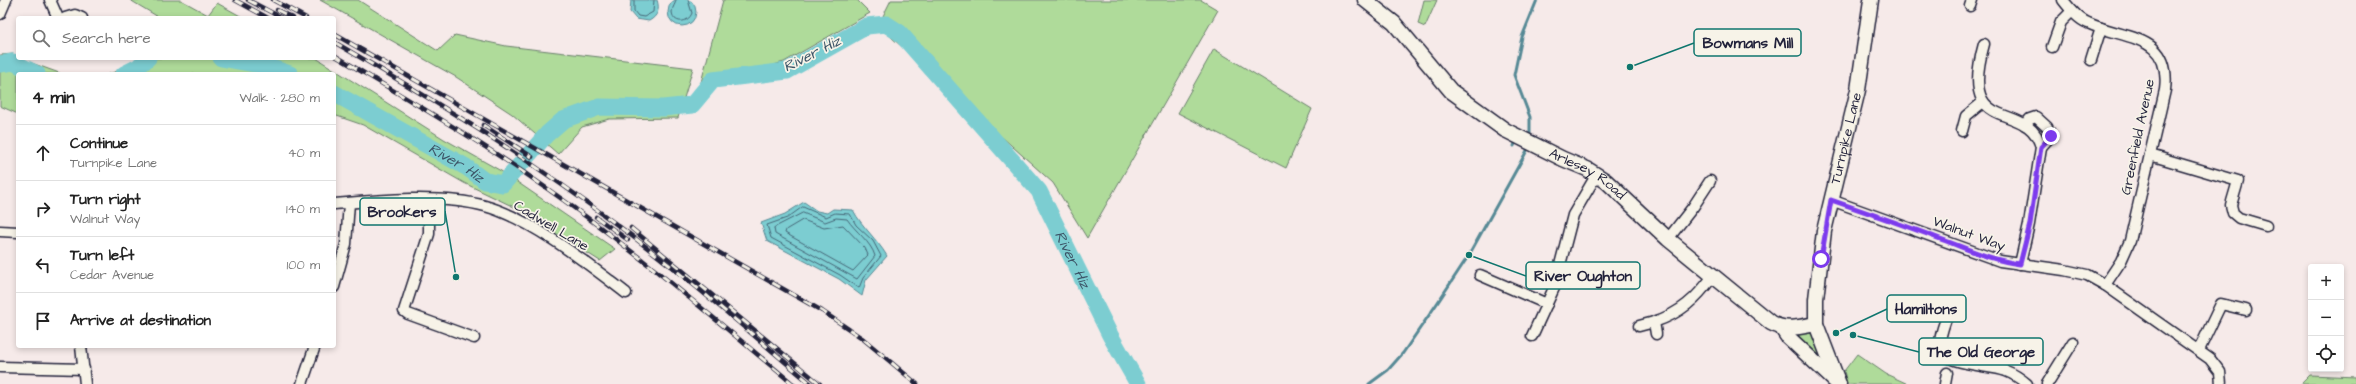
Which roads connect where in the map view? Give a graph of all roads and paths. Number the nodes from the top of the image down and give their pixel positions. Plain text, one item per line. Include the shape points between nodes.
1 (6, 0) edge
2 (50, 0) edge
3 (1365, 0) edge
4 (1871, 0) edge
5 (2063, 0) edge
6 (2072, 11) junction
7 (0, 14) edge
8 (57, 16) edge
9 (2101, 28) junction
10 (1984, 44) dead end
11 (2052, 47) dead end
12 (2091, 60) dead end
13 (1983, 102) junction
14 (1962, 131) dead end
15 (2150, 155) junction
16 (1597, 174) junction
17 (1710, 181) dead end
18 (420, 200) junction
19 (1831, 200) junction
20 (349, 203) junction
21 (336, 204) edge
22 (2266, 226) dead end
23 (0, 231) edge
24 (16, 232) edge
25 (1668, 239) junction
26 (2020, 264) junction
27 (1480, 275) dead end
28 (1714, 276) junction
29 (336, 280) edge
30 (2105, 285) junction
31 (626, 293) dead end
32 (1547, 304) junction
33 (2246, 310) dead end
34 (1948, 313) dead end
35 (1654, 322) junction
36 (1816, 324) junction
37 (1639, 326) dead end
38 (1781, 327) junction
39 (1656, 334) dead end
40 (1532, 336) dead end
41 (474, 338) dead end
42 (2073, 342) dead end
43 (81, 348) edge
44 (314, 348) edge
45 (2199, 350) junction
46 (0, 367) edge
47 (84, 369) junction
48 (1947, 373) dead end
49 (86, 384) edge
50 (302, 384) edge
51 (1839, 384) edge
52 (1945, 384) edge
53 (2027, 384) edge
54 (2047, 384) edge
55 (2221, 384) edge

1 - 7 street
2 - 8 street
3 - 16 street, Arlesey Road via 1394,23 1461,100 1505,130
4 - 19 street, Turnpike Lane via 1858,90
5 - 6 street, Greenfield Avenue
6 - 9 street, Greenfield Avenue via 2086,23
6 - 11 street via 2061,22
9 - 12 street
9 - 15 street, Greenfield Avenue via 2139,38 2154,50 2163,64 2166,72 2165,90
10 - 13 street via 1977,82
13 - 14 street via 1966,116
13 - 26 street via 1993,111 2024,125 2034,133 2041,147 2030,224
15 - 22 street via 2238,182 2231,206 2233,213 2239,218
15 - 30 street, Greenfield Avenue via 2130,241
16 - 25 street, Arlesey Road
16 - 32 street via 1573,215 1564,254
17 - 25 street
18 - 20 street, Cadwell Lane
18 - 31 street, Cadwell Lane via 473,203 501,212 540,232
18 - 41 street via 429,222 429,234 404,311
19 - 26 street, Walnut Way via 1976,253
19 - 36 street, Turnpike Lane via 1819,269
20 - 21 street, Cadwell Lane
20 - 29 street via 346,244
23 - 24 street
25 - 28 street, Arlesey Road
26 - 30 street, Walnut Way via 2079,272
27 - 32 street
28 - 35 street via 1689,304 1674,315
28 - 38 street, Arlesey Road via 1771,323
30 - 45 street, Walnut Way
32 - 40 street
33 - 45 street via 2221,304
34 - 53 street via 1940,338 1941,348 1946,356 1960,362 2006,371
35 - 37 street
35 - 39 street
36 - 38 street
36 - 51 street, Arlesey Road
38 - 51 street, Arlesey Road via 1787,336
42 - 54 street
43 - 47 street
44 - 50 street
45 - 55 street, Walnut Way via 2218,367 2222,376
46 - 47 street
47 - 49 street
48 - 52 street

